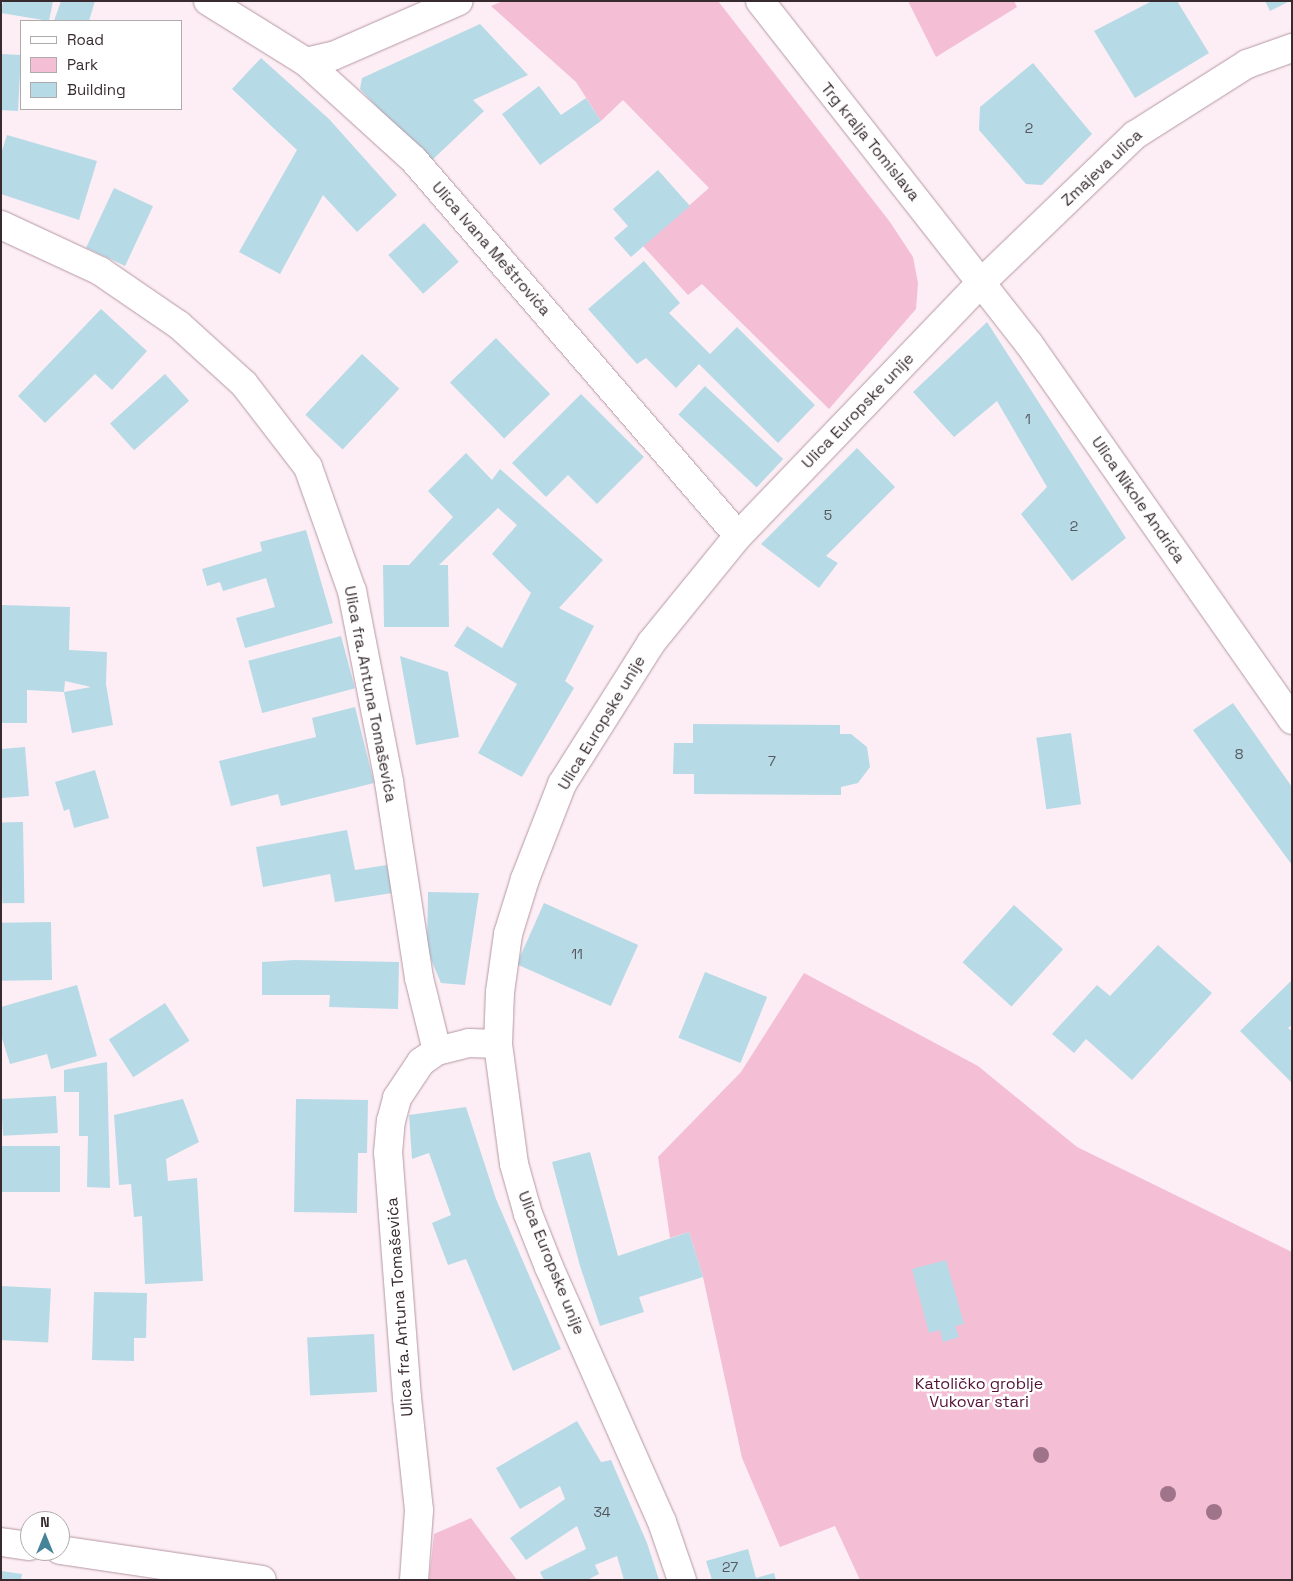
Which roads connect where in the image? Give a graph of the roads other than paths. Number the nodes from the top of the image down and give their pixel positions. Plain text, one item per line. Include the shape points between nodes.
1 (208, 1) edge
2 (459, 1) edge
3 (760, 1) edge
4 (1292, 48) edge
5 (306, 62) junction
6 (1, 225) edge
7 (982, 282) junction
8 (738, 536) junction
9 (1292, 720) edge
10 (498, 1044) junction
11 (438, 1051) junction
12 (1, 1542) edge
13 (20, 1545) edge
14 (70, 1551) edge
15 (262, 1580) edge
16 (414, 1580) edge
17 (682, 1580) edge

1 - 5 street, Ulica Ivana Meštrovića
2 - 5 street via 340,53
3 - 7 street, Trg kralja Tomislava
4 - 7 street, Zmajeva ulica via 1247,64 1134,135
5 - 8 street, Ulica Ivana Meštrovića via 414,160
6 - 11 street, Ulica fra. Antuna Tomaševića via 100,271 179,325 244,384 308,467 352,591 389,782 419,978
7 - 8 street, Ulica Europske unije
7 - 9 street, Ulica Nikole Andrića via 1029,344
8 - 10 street, Ulica Europske unije via 651,643 562,784 525,879 508,934 500,992
10 - 11 street, Ulica fra. Antuna Tomaševića via 469,1042
10 - 17 street, Ulica Europske unije via 512,1155 528,1214 662,1522
11 - 16 street, Ulica fra. Antuna Tomaševića via 421,1062 397,1098 388,1153 419,1510
12 - 13 street
14 - 15 street

